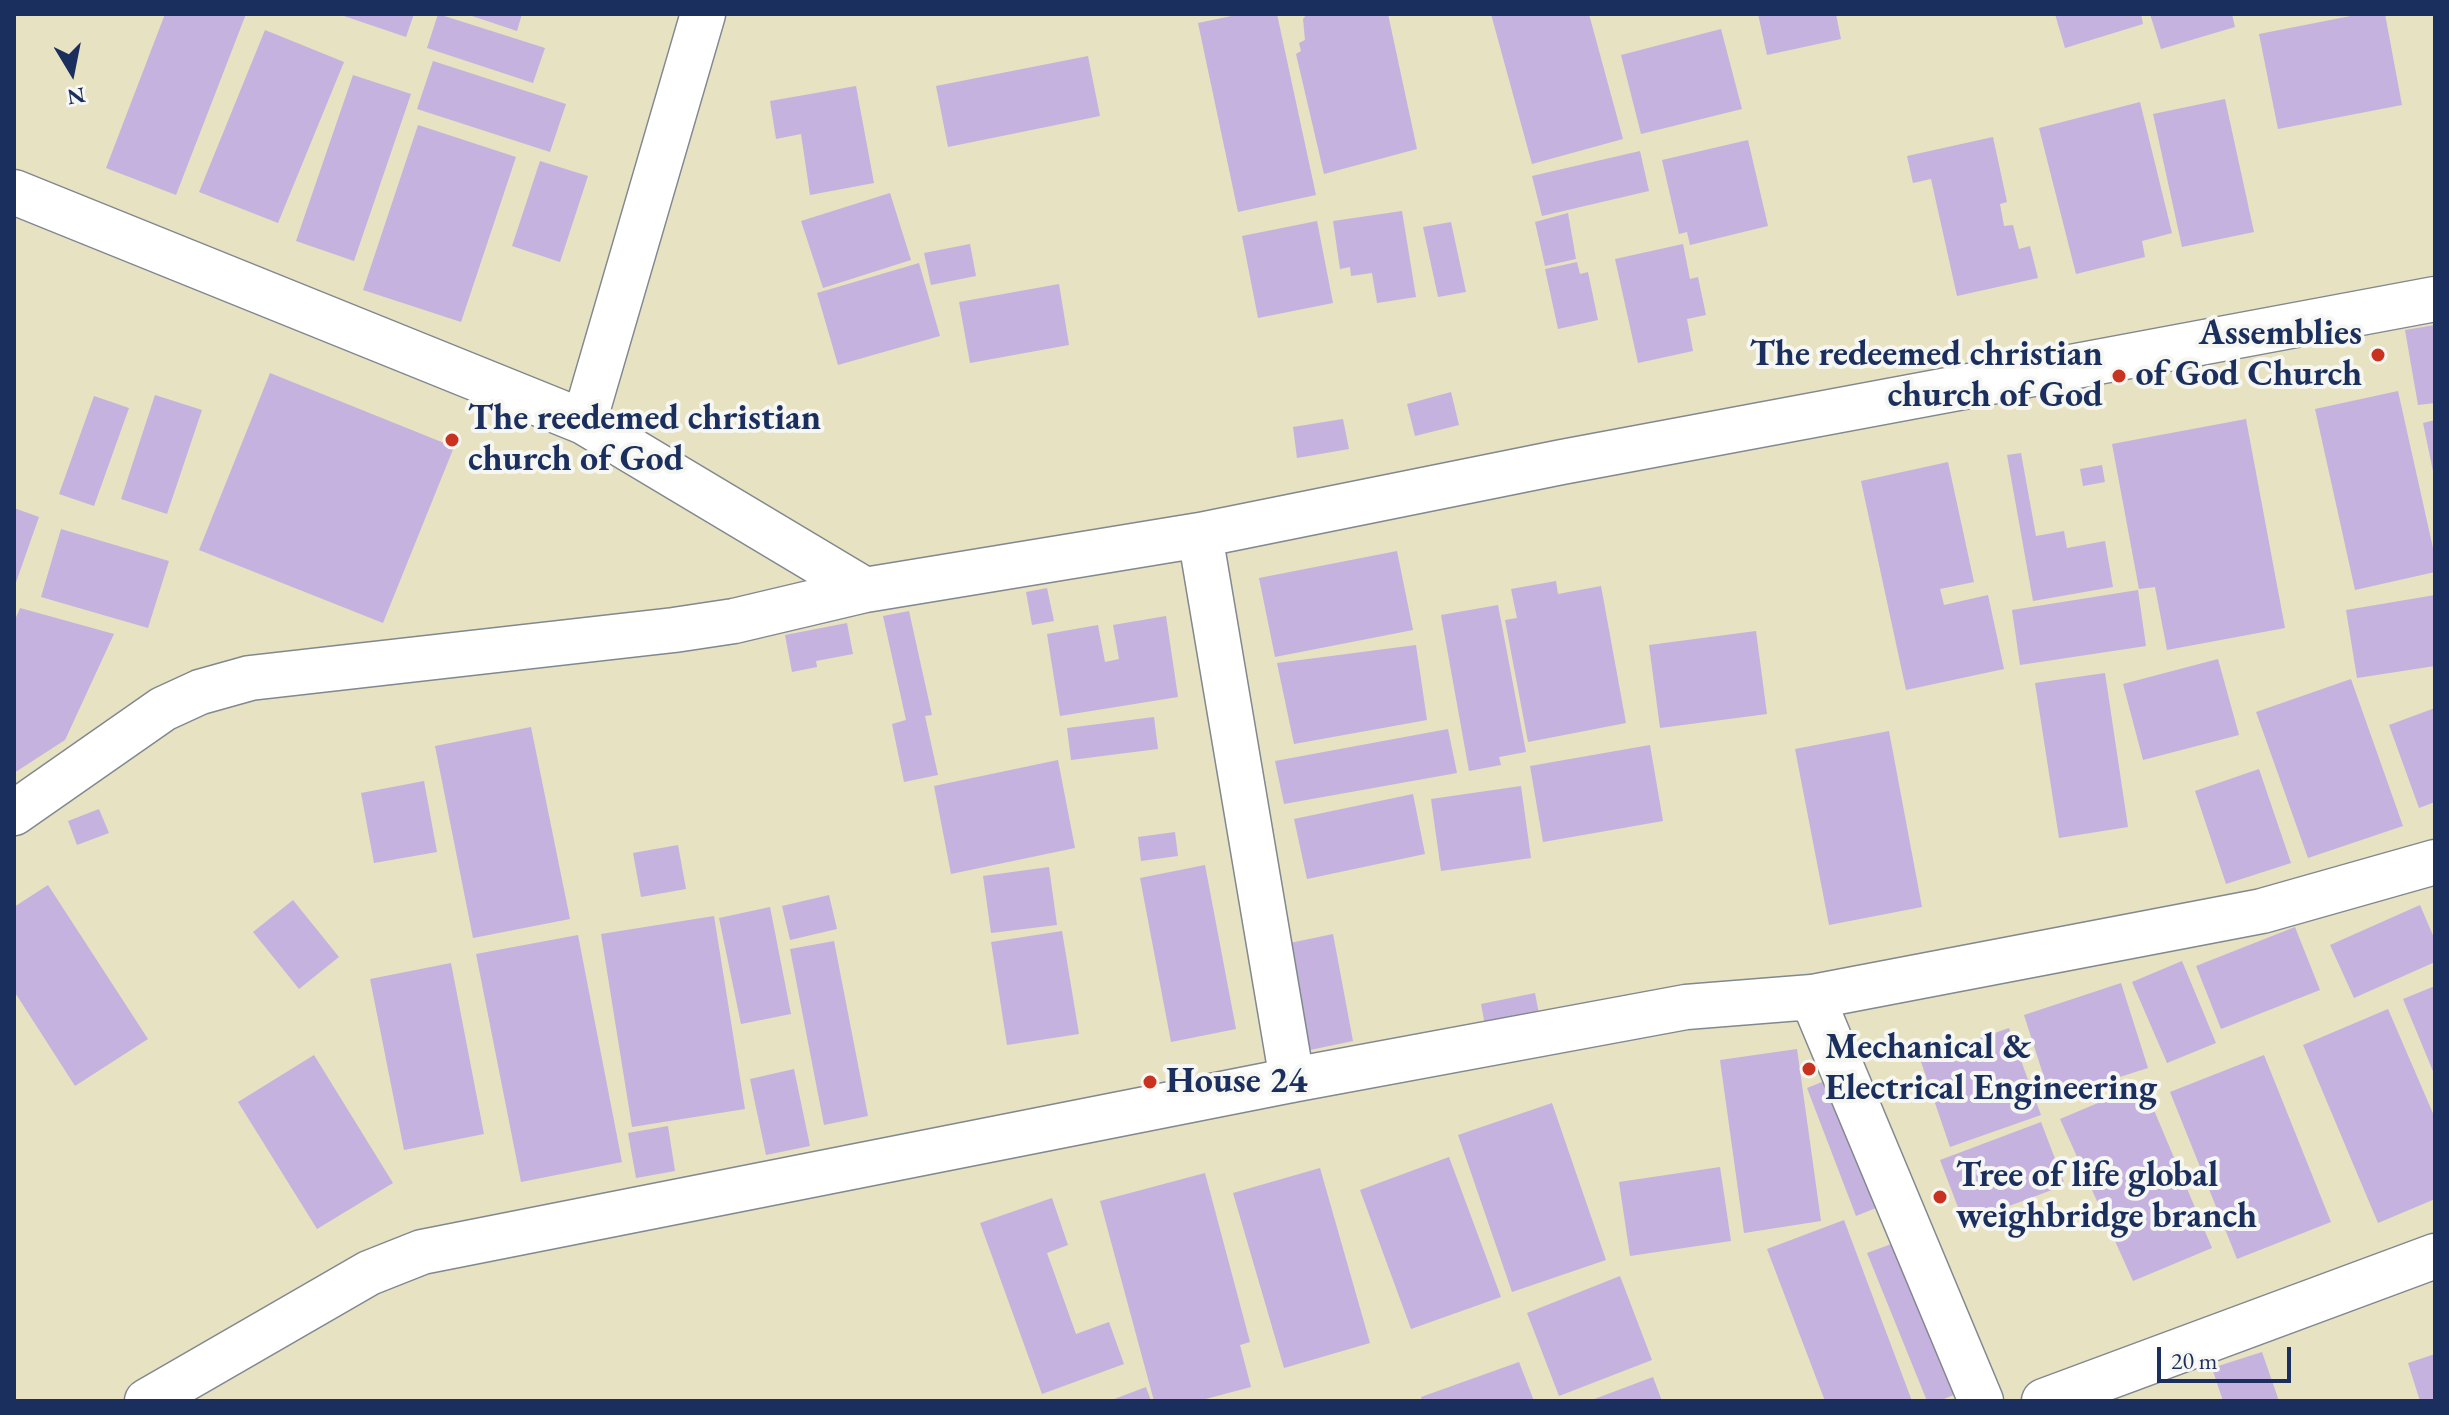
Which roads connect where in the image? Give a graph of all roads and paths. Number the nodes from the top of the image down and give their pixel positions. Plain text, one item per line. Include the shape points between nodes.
1 (703, 14) edge
2 (14, 192) edge
3 (2435, 299) edge
4 (584, 422) junction
5 (1200, 535) junction
6 (865, 590) junction
7 (14, 813) edge
8 (2435, 862) edge
9 (1812, 997) junction
10 (1292, 1080) junction
11 (2435, 1256) edge
12 (147, 1401) edge
13 (1981, 1401) edge
14 (2044, 1401) edge

1 - 4 street
2 - 4 street
3 - 5 street
4 - 6 street
5 - 6 street
5 - 10 street
6 - 7 street via 674,630 250,678 163,709
8 - 9 street via 2262,911
9 - 10 street via 1686,1007
9 - 13 street
10 - 12 street via 422,1252 369,1273
11 - 14 street

